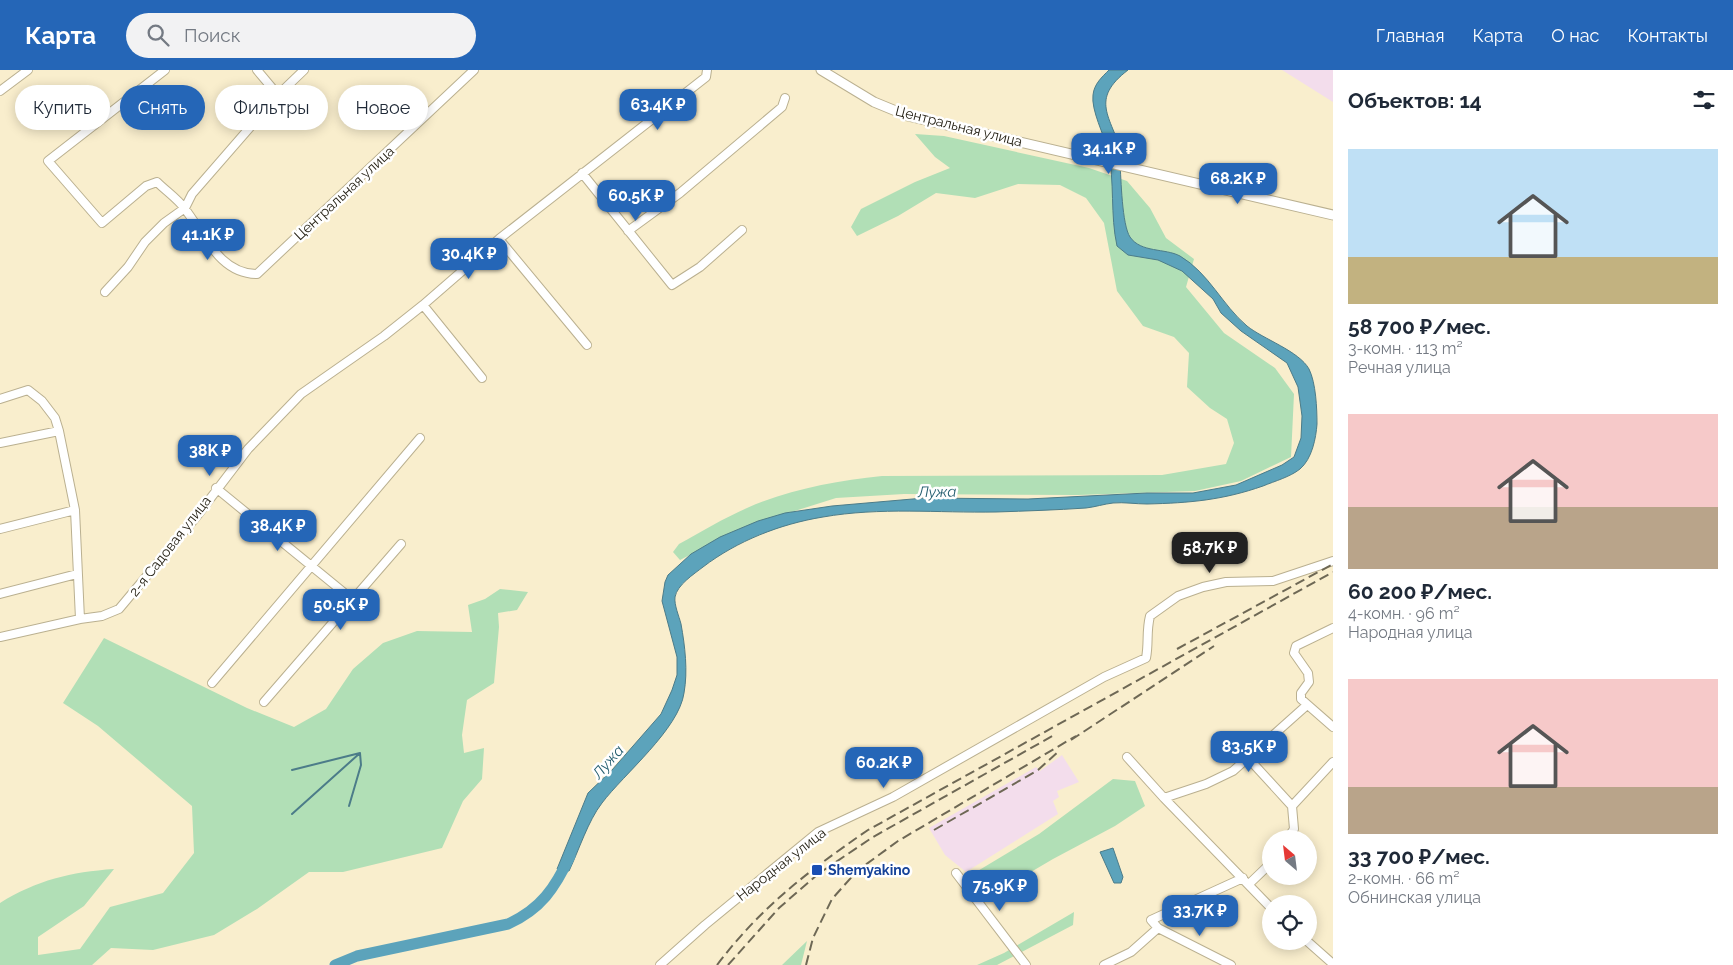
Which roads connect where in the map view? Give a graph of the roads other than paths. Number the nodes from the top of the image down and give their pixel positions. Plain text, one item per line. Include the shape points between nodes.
1 (28, 70) edge
2 (165, 70) edge
3 (257, 70) edge
4 (304, 70) edge
5 (474, 70) edge
6 (707, 70) edge
7 (822, 70) edge
8 (270, 85) edge
9 (288, 85) edge
10 (0, 91) edge
11 (784, 98) dead end
12 (248, 130) edge
13 (582, 173) junction
14 (184, 208) junction
15 (1333, 215) edge
16 (742, 230) dead end
17 (628, 231) junction
18 (500, 239) junction
19 (105, 292) dead end
20 (423, 306) junction
21 (587, 345) dead end
22 (482, 378) dead end
23 (0, 399) edge
24 (59, 431) junction
25 (420, 438) dead end
26 (0, 444) edge
27 (216, 488) junction
28 (75, 510) junction
29 (0, 529) edge
30 (401, 544) dead end
31 (1333, 561) edge
32 (312, 566) junction
33 (78, 574) junction
34 (0, 594) edge
35 (353, 600) junction
36 (80, 619) junction
37 (1333, 628) edge
38 (0, 637) edge
39 (212, 683) dead end
40 (264, 702) dead end
41 (1307, 705) junction
42 (1332, 725) edge
43 (1127, 757) dead end
44 (1249, 759) junction
45 (1333, 762) edge
46 (1164, 798) junction
47 (1292, 806) junction
48 (1293, 830) edge
49 (1262, 869) edge
50 (956, 873) dead end
51 (1246, 881) junction
52 (1262, 898) edge
53 (1158, 928) junction
54 (1317, 950) edge
55 (1333, 964) edge
56 (660, 965) edge
57 (1026, 965) edge
58 (1104, 965) edge
59 (1231, 965) edge

1 - 10 street
2 - 14 street via 48,161 102,223 146,186 157,182
3 - 8 street
4 - 9 street
5 - 14 street, Центральная улица via 258,274 236,271 213,251
6 - 13 street, 2-я Садовая улица via 706,77 642,130
7 - 15 street, Центральная улица via 874,102 908,116
11 - 17 street via 782,108 680,193
12 - 14 street via 192,194
13 - 17 street
13 - 18 street, 2-я Садовая улица
14 - 19 street via 145,242
16 - 17 street via 700,267 672,286
18 - 20 street, 2-я Садовая улица
18 - 21 street
20 - 22 street
20 - 27 street, 2-я Садовая улица via 301,394
23 - 24 street via 28,390 55,418
24 - 26 street
24 - 28 street
25 - 32 street
27 - 32 street
27 - 36 street, 2-я Садовая улица via 119,609 102,616
28 - 29 street
28 - 33 street
30 - 35 street
31 - 56 street, Народная улица via 1273,581 1226,582 1178,596 1150,616 1146,658 1104,676 893,797 818,832
32 - 35 street
32 - 39 street
33 - 34 street
33 - 36 street
35 - 40 street
36 - 38 street
37 - 41 street via 1296,646 1294,653 1308,673 1309,682 1301,693 1301,699
41 - 42 street
41 - 44 street
43 - 46 street
44 - 46 street via 1206,784
44 - 47 street
45 - 47 street
46 - 51 street
47 - 48 street
49 - 51 street
50 - 57 street
51 - 52 street
51 - 53 street via 1152,920
53 - 58 street via 1131,952
53 - 59 street
54 - 55 street

